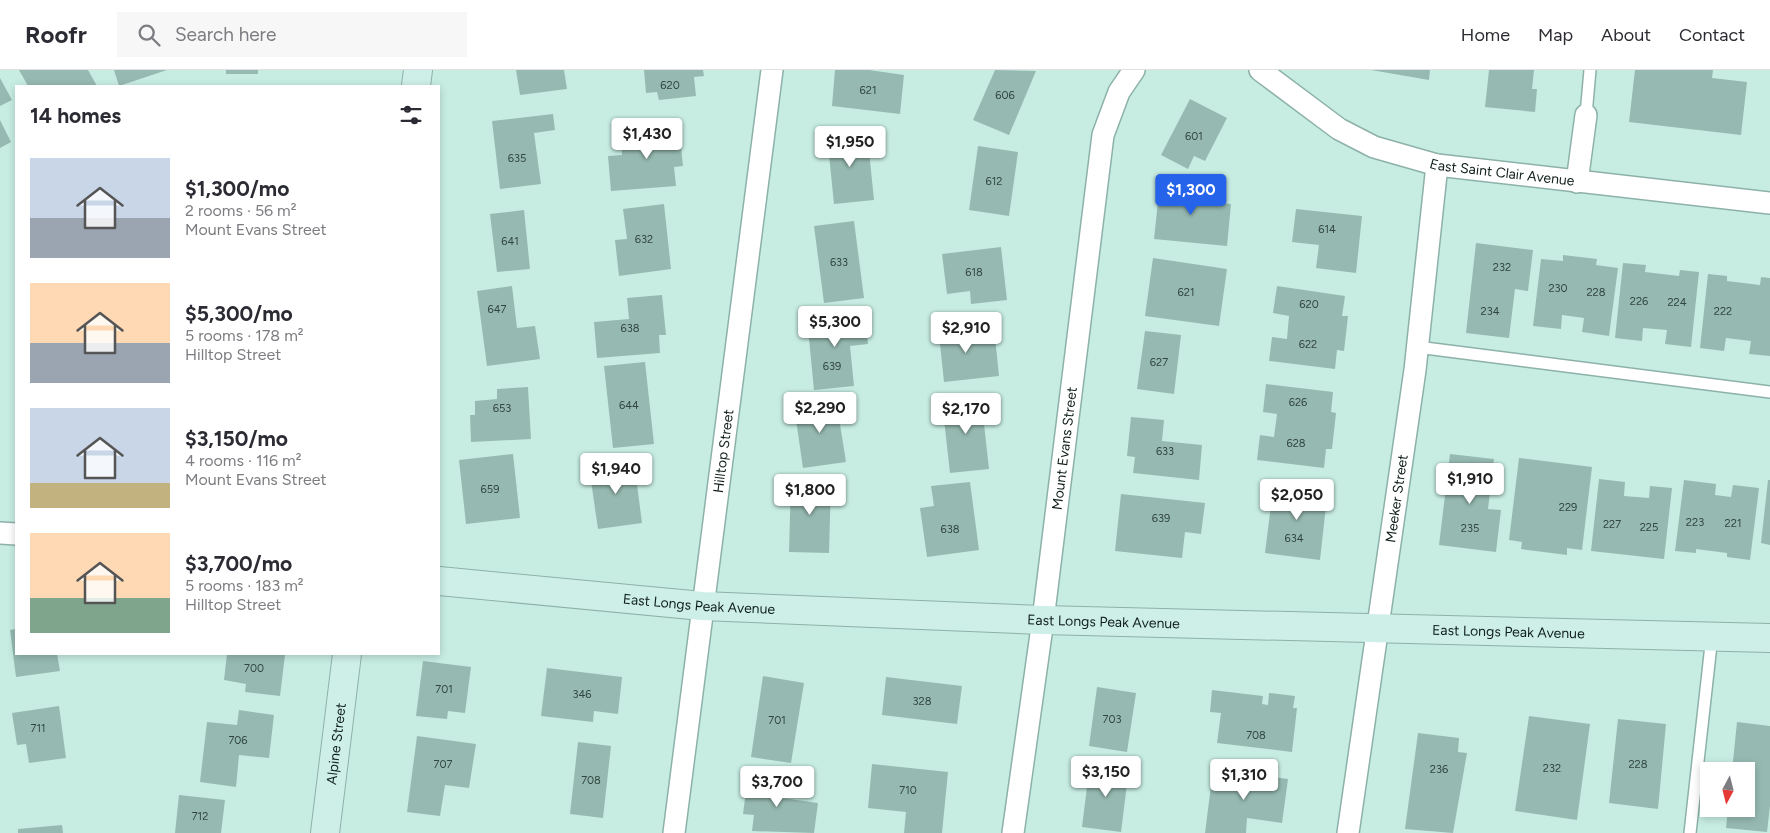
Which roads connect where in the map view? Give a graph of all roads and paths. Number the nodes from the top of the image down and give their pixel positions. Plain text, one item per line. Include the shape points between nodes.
1 (418, 70) edge
2 (772, 70) edge
3 (1134, 70) edge
4 (1260, 70) edge
5 (1590, 70) edge
6 (416, 85) edge
7 (1586, 115) joint
8 (1437, 165) junction
9 (1576, 182) junction
10 (1770, 203) edge
11 (1417, 347) junction
12 (1770, 392) edge
13 (0, 533) edge
14 (15, 534) edge
15 (440, 581) edge
16 (702, 606) junction
17 (1043, 620) junction
18 (1376, 628) junction
19 (1712, 636) junction
20 (1770, 638) edge
21 (347, 655) edge
22 (325, 833) edge
23 (674, 833) edge
24 (1013, 833) edge
25 (1348, 833) edge
26 (1690, 833) edge

1 - 6 street
2 - 16 street, Hilltop Street
3 - 17 street, Mount Evans Street via 1119,92 1103,136
4 - 8 street, East Saint Clair Avenue via 1339,129 1374,147
5 - 7 lane
7 - 9 street
8 - 9 street, East Saint Clair Avenue
8 - 11 street, Meeker Street
9 - 10 street, East Saint Clair Avenue
11 - 12 lane
11 - 18 street, Meeker Street
13 - 14 street
15 - 16 street, East Longs Peak Avenue
16 - 17 street, East Longs Peak Avenue
16 - 23 street, Hilltop Street
17 - 18 street, East Longs Peak Avenue
17 - 24 street, Mount Evans Street
18 - 19 street, East Longs Peak Avenue
18 - 25 street, Meeker Street
19 - 20 street, East Longs Peak Avenue
19 - 26 lane
21 - 22 street, Alpine Street

